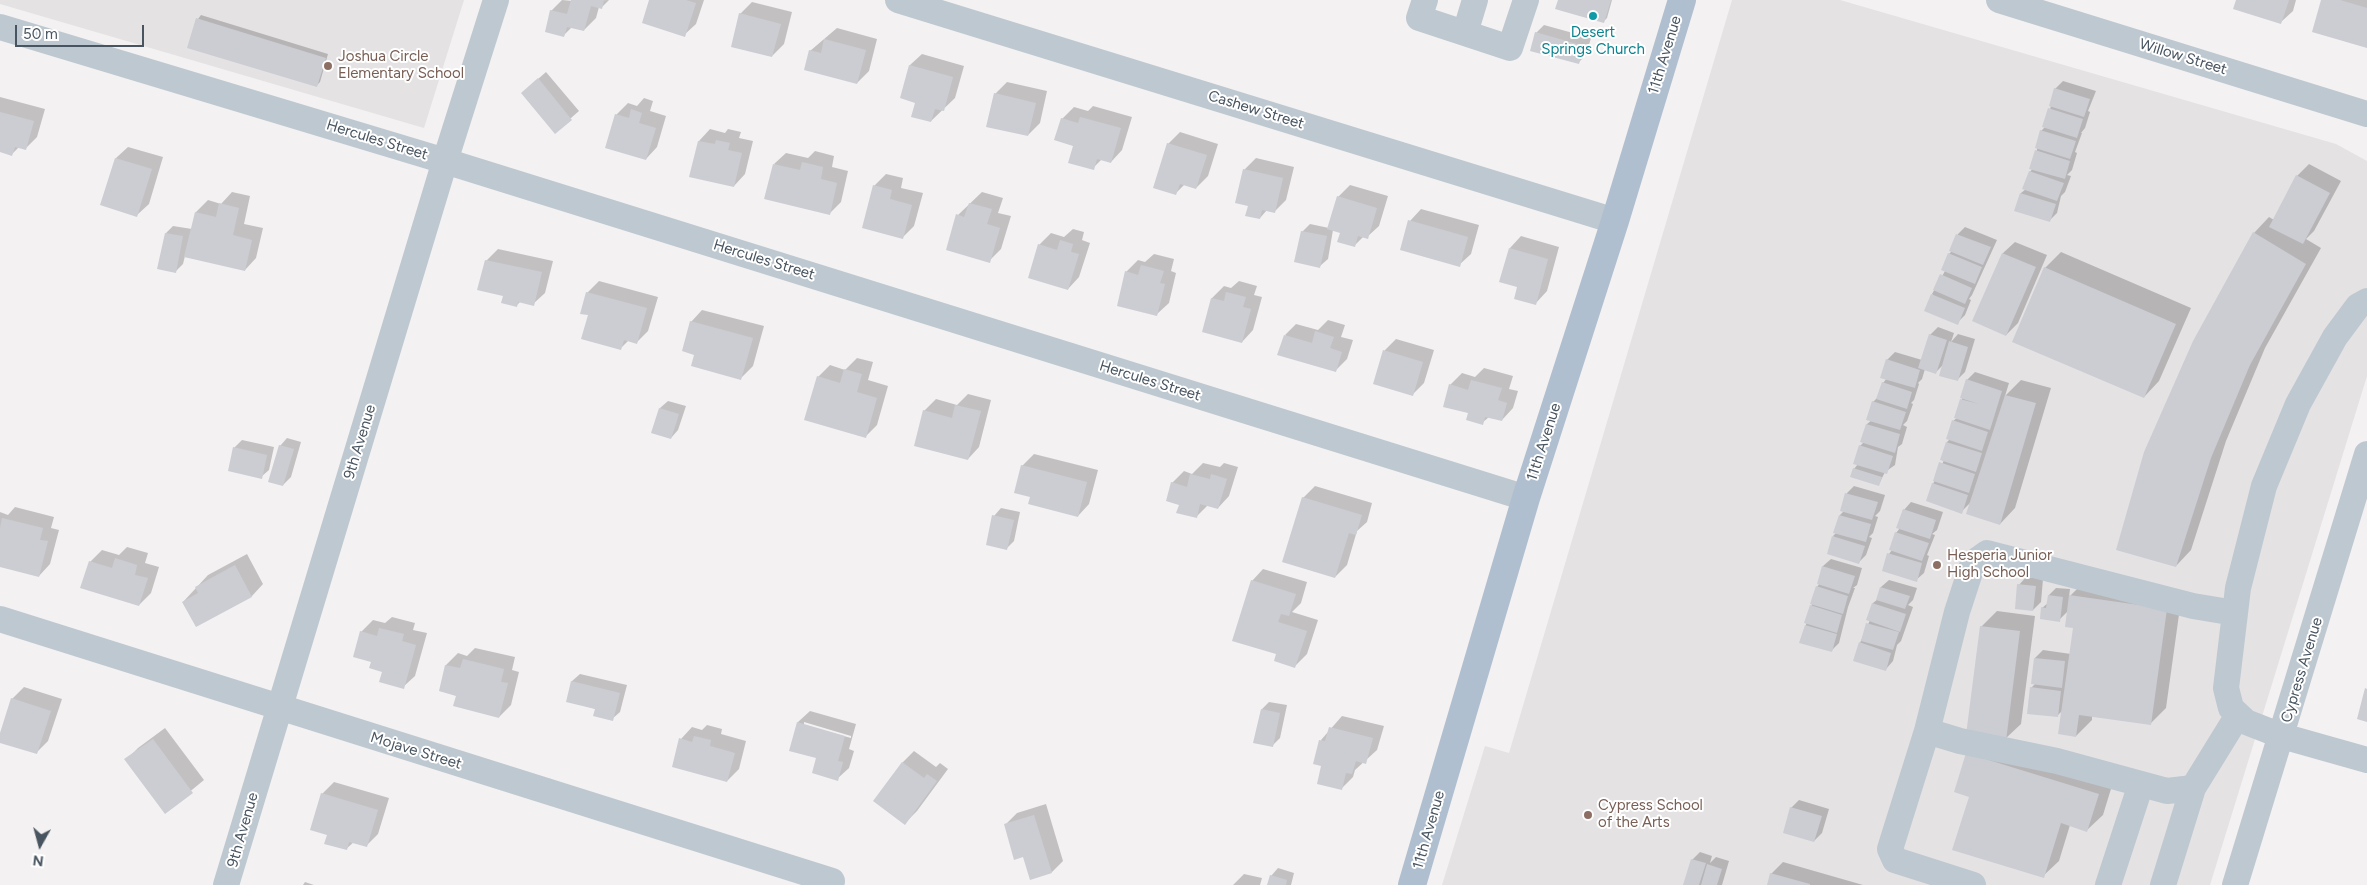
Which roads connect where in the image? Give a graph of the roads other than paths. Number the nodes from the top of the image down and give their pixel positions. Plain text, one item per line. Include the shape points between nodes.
1 (496, 0) edge
2 (898, 0) edge
3 (1425, 0) edge
4 (1476, 0) edge
5 (1526, 0) edge
6 (1682, 0) edge
7 (1999, 0) edge
8 (0, 28) edge
9 (1465, 33) junction
10 (2367, 114) edge
11 (445, 160) junction
12 (1615, 221) junction
13 (2367, 301) edge
14 (2367, 454) edge
15 (1526, 498) junction
16 (2235, 613) junction
17 (0, 620) edge
18 (279, 708) junction
19 (2238, 715) junction
20 (1926, 731) junction
21 (2282, 736) junction
22 (2367, 760) edge
23 (2141, 784) junction
24 (2193, 788) junction
25 (832, 883) edge
26 (226, 885) edge
27 (1412, 885) edge
28 (1973, 885) edge
29 (2108, 885) edge
30 (2163, 885) edge
31 (2235, 885) edge

1 - 11 street, 9th Avenue
2 - 12 street, Cashew Street
3 - 9 street via 1419,18
4 - 9 street
5 - 9 street via 1510,48
6 - 12 main road, 11th Avenue
7 - 10 street, Willow Street
8 - 11 street, Hercules Street
11 - 15 street, Hercules Street
11 - 18 street, 9th Avenue
12 - 15 main road, 11th Avenue
13 - 16 street via 2358,306 2335,337 2294,414 2264,486 2238,588
14 - 21 street, Cypress Avenue
15 - 27 main road, 11th Avenue
16 - 19 street via 2226,688 2231,708
16 - 20 street via 2194,606 1987,553 1973,563
17 - 18 street, Mojave Street
18 - 25 street, Mojave Street
18 - 26 street, 9th Avenue
19 - 21 street via 2246,722
19 - 24 street
20 - 23 street
20 - 28 street via 1890,849 1895,860
21 - 22 street
21 - 31 street, Cypress Avenue
23 - 24 street via 2167,791
23 - 29 street
24 - 30 street

